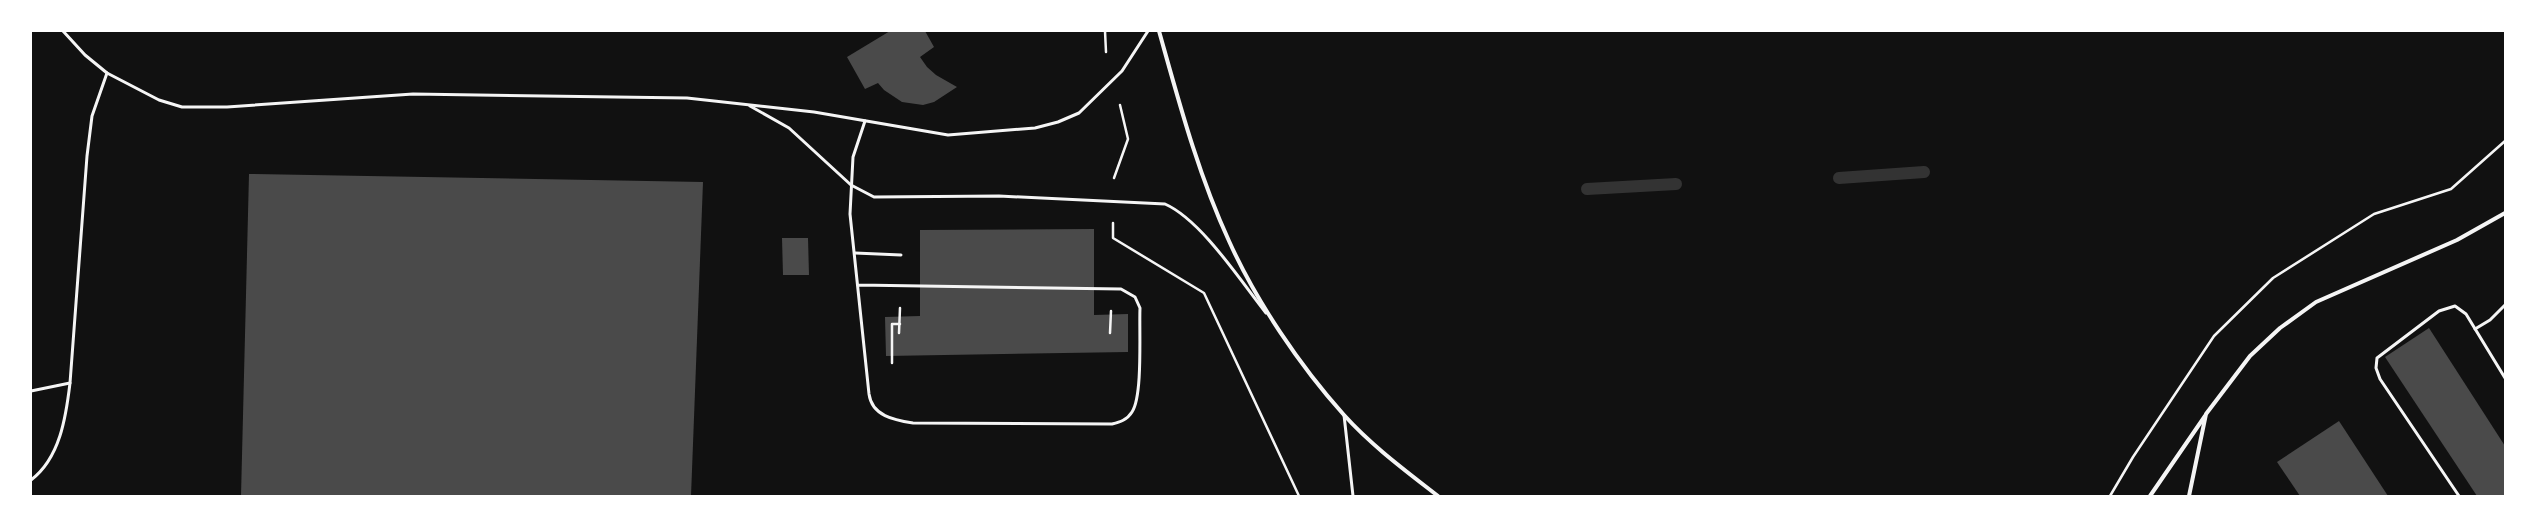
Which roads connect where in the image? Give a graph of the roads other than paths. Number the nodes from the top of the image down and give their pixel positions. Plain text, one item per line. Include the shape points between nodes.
1 (63, 31) edge
2 (1148, 31) edge
3 (1160, 31) edge
4 (107, 74) junction
5 (749, 105) junction
6 (864, 121) junction
7 (851, 185) junction
8 (2505, 213) edge
9 (855, 253) junction
10 (902, 255) dead end
11 (858, 285) junction
12 (2505, 305) edge
13 (2475, 330) junction
14 (1286, 338) junction
15 (2505, 378) edge
16 (70, 383) junction
17 (31, 391) edge
18 (2206, 414) junction
19 (1344, 415) junction
20 (31, 480) edge
21 (1354, 496) edge
22 (1438, 496) edge
23 (2150, 496) edge
24 (2189, 496) edge
25 (2460, 496) edge

1 - 4 lane
2 - 6 lane via 1122,71 1079,113 1058,122 1035,128 948,135
3 - 14 street via 1181,108 1216,211 1247,276
4 - 5 lane via 159,100 203,108 413,94 687,98
4 - 16 lane via 92,116 87,156
5 - 6 lane via 814,112
5 - 7 lane via 789,128
6 - 7 lane via 852,157
7 - 9 lane via 850,214
7 - 14 lane via 865,194 884,198 999,196 1049,200 1158,202 1184,214 1203,233
8 - 18 street via 2457,240 2343,288 2302,310 2250,356
9 - 10 lane
9 - 11 lane
11 - 11 lane via 1121,289 1130,292 1140,308 1138,390 1135,408 1126,419 1112,424 913,423 891,419 878,410 870,400
12 - 13 lane
13 - 15 lane
13 - 25 lane via 2463,311 2450,306 2439,311 2380,354 2376,363 2380,379
14 - 19 street
16 - 17 lane
16 - 20 lane via 59,440 44,469
18 - 23 street
18 - 24 street
19 - 21 lane
19 - 22 street via 1387,455

